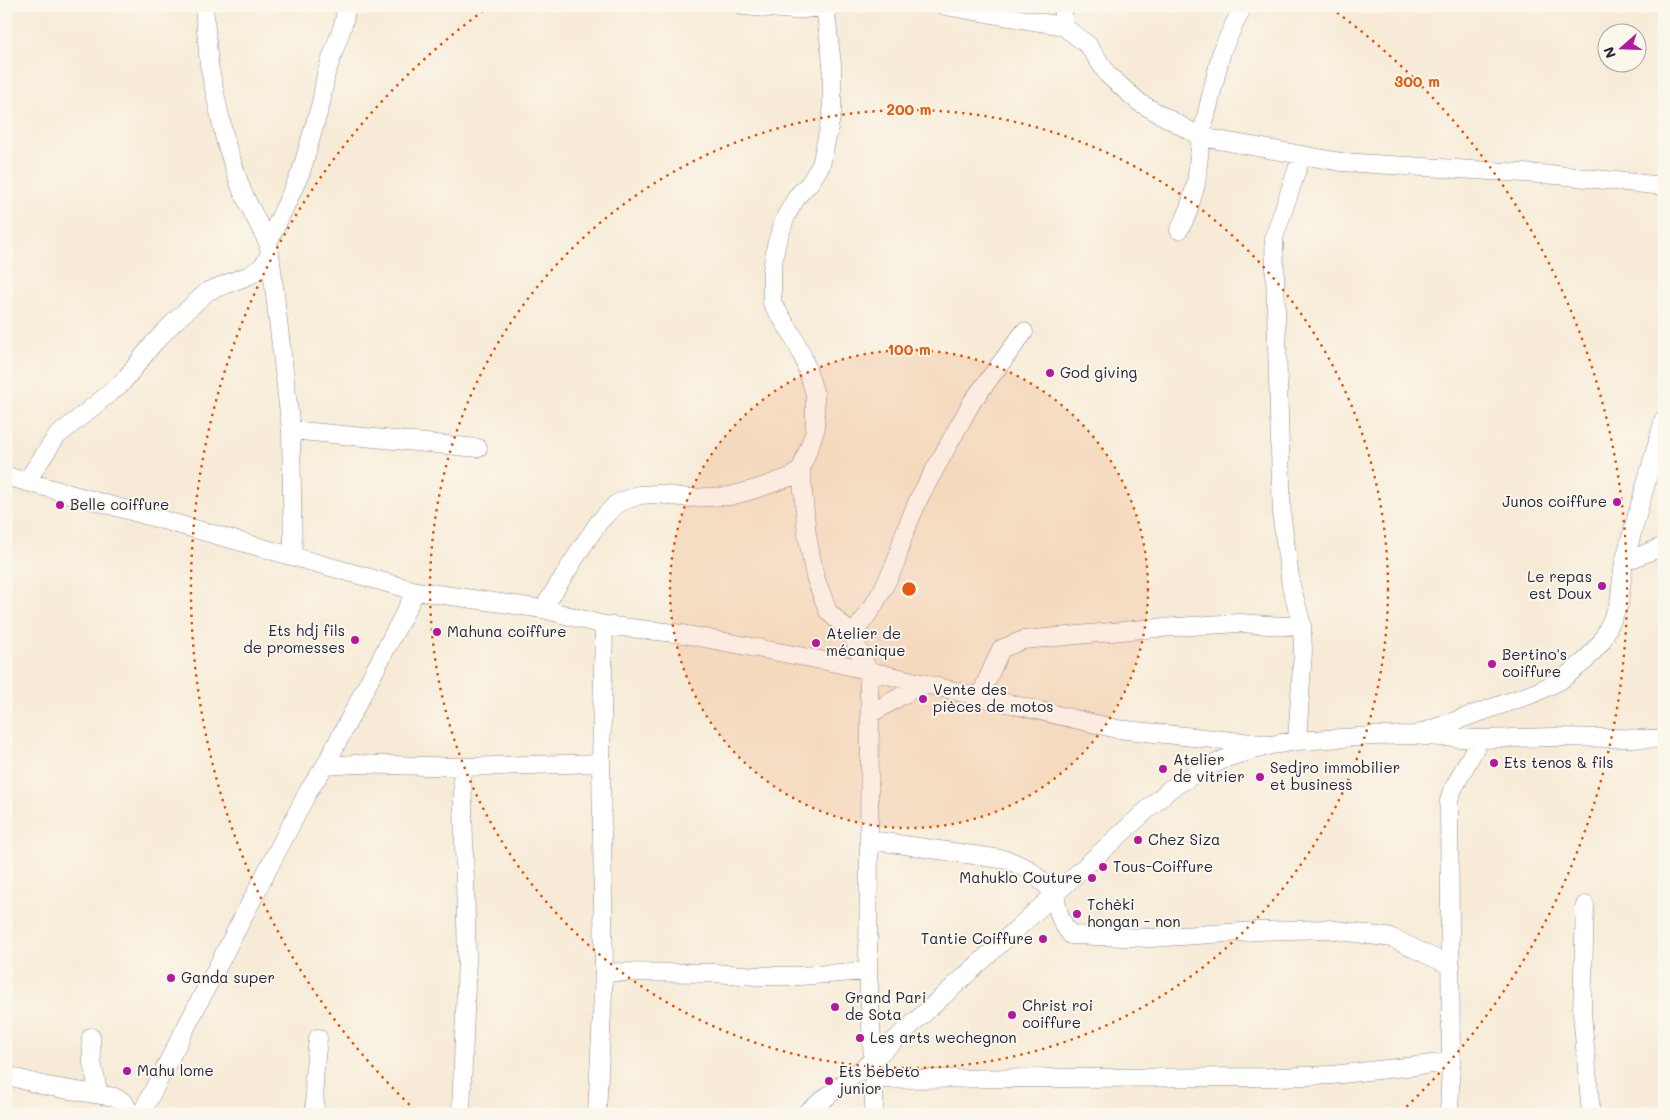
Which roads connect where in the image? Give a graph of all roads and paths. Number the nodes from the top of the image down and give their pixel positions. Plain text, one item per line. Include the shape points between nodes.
1 (204, 6) edge
2 (347, 6) edge
3 (744, 6) edge
4 (945, 6) edge
5 (1063, 6) edge
6 (1243, 6) edge
7 (827, 7) edge
8 (1063, 26) junction
9 (1201, 137) junction
10 (1302, 155) junction
11 (1664, 186) edge
12 (1179, 230) dead end
13 (269, 248) junction
14 (1024, 332) dead end
15 (1664, 419) edge
16 (291, 430) junction
17 (478, 448) dead end
18 (801, 469) junction
19 (6, 476) edge
20 (26, 482) junction
21 (1664, 546) edge
22 (293, 556) junction
23 (1624, 562) junction
24 (416, 591) junction
25 (543, 609) junction
26 (604, 625) junction
27 (1302, 625) junction
28 (852, 635) junction
29 (868, 671) junction
30 (922, 684) junction
31 (979, 698) junction
32 (870, 714) junction
33 (1415, 736) junction
34 (1480, 739) junction
35 (1664, 739) edge
36 (1297, 741) junction
37 (1271, 745) junction
38 (600, 763) junction
39 (324, 766) junction
40 (462, 767) junction
41 (870, 840) junction
42 (1056, 894) junction
43 (1585, 905) dead end
44 (1451, 966) junction
45 (868, 971) junction
46 (604, 972) junction
47 (91, 1037) dead end
48 (318, 1038) dead end
49 (873, 1060) junction
50 (1451, 1062) junction
51 (6, 1073) edge
52 (874, 1079) junction
53 (99, 1094) junction
54 (130, 1114) edge
55 (141, 1114) edge
56 (312, 1114) edge
57 (461, 1114) edge
58 (597, 1114) edge
59 (805, 1114) edge
60 (874, 1114) edge
61 (1449, 1114) edge
62 (1591, 1114) edge

1 - 13 street via 209,65 224,140 242,191
2 - 13 street via 301,172
3 - 7 street via 794,10
4 - 8 street
5 - 8 street
6 - 9 street via 1222,50
7 - 18 street via 832,113 821,165 786,216 776,244 772,270 772,303 803,357 815,394 815,431
8 - 9 street via 1088,45 1108,74 1140,102
9 - 10 street
9 - 12 street via 1196,184
10 - 11 street via 1341,162 1557,175
10 - 27 street via 1274,238 1282,519 1291,585
13 - 16 street
13 - 20 street via 263,266 250,275 208,291 174,322 122,383 56,437
14 - 28 street via 972,402 920,498 884,587
15 - 23 street
16 - 17 street
16 - 22 street
18 - 25 street via 793,476 730,496 689,498 658,494 616,504 599,522
18 - 28 street via 807,535 815,577 828,611
19 - 20 street
20 - 22 street
21 - 23 street
22 - 24 street
23 - 33 street via 1619,604 1602,641 1586,661 1561,680 1535,693
24 - 25 street
24 - 39 street
25 - 26 street
26 - 29 street via 683,634
26 - 38 street
27 - 31 street via 1230,624 1023,640 1001,648
27 - 36 street
28 - 29 street
29 - 30 street
29 - 32 street
30 - 31 street
30 - 32 street
31 - 37 street via 1117,729
32 - 41 street
33 - 34 street
33 - 36 street
34 - 35 street
34 - 44 street via 1449,801
36 - 37 street
37 - 42 street via 1228,757 1170,789
38 - 40 street
38 - 46 street
39 - 40 street
39 - 55 street
40 - 57 street via 468,960
41 - 42 street via 1008,860 1028,869
41 - 45 street
42 - 44 street via 1061,923 1071,935 1151,938 1328,929 1392,938
42 - 49 street
43 - 62 street via 1582,1013
44 - 50 street
45 - 46 street via 800,976
45 - 49 street
46 - 58 street
47 - 53 street
48 - 56 street via 315,1110
49 - 52 street
49 - 59 street
50 - 52 street via 1278,1077
50 - 61 street
51 - 53 street via 46,1086
52 - 60 street
53 - 54 street via 124,1102

